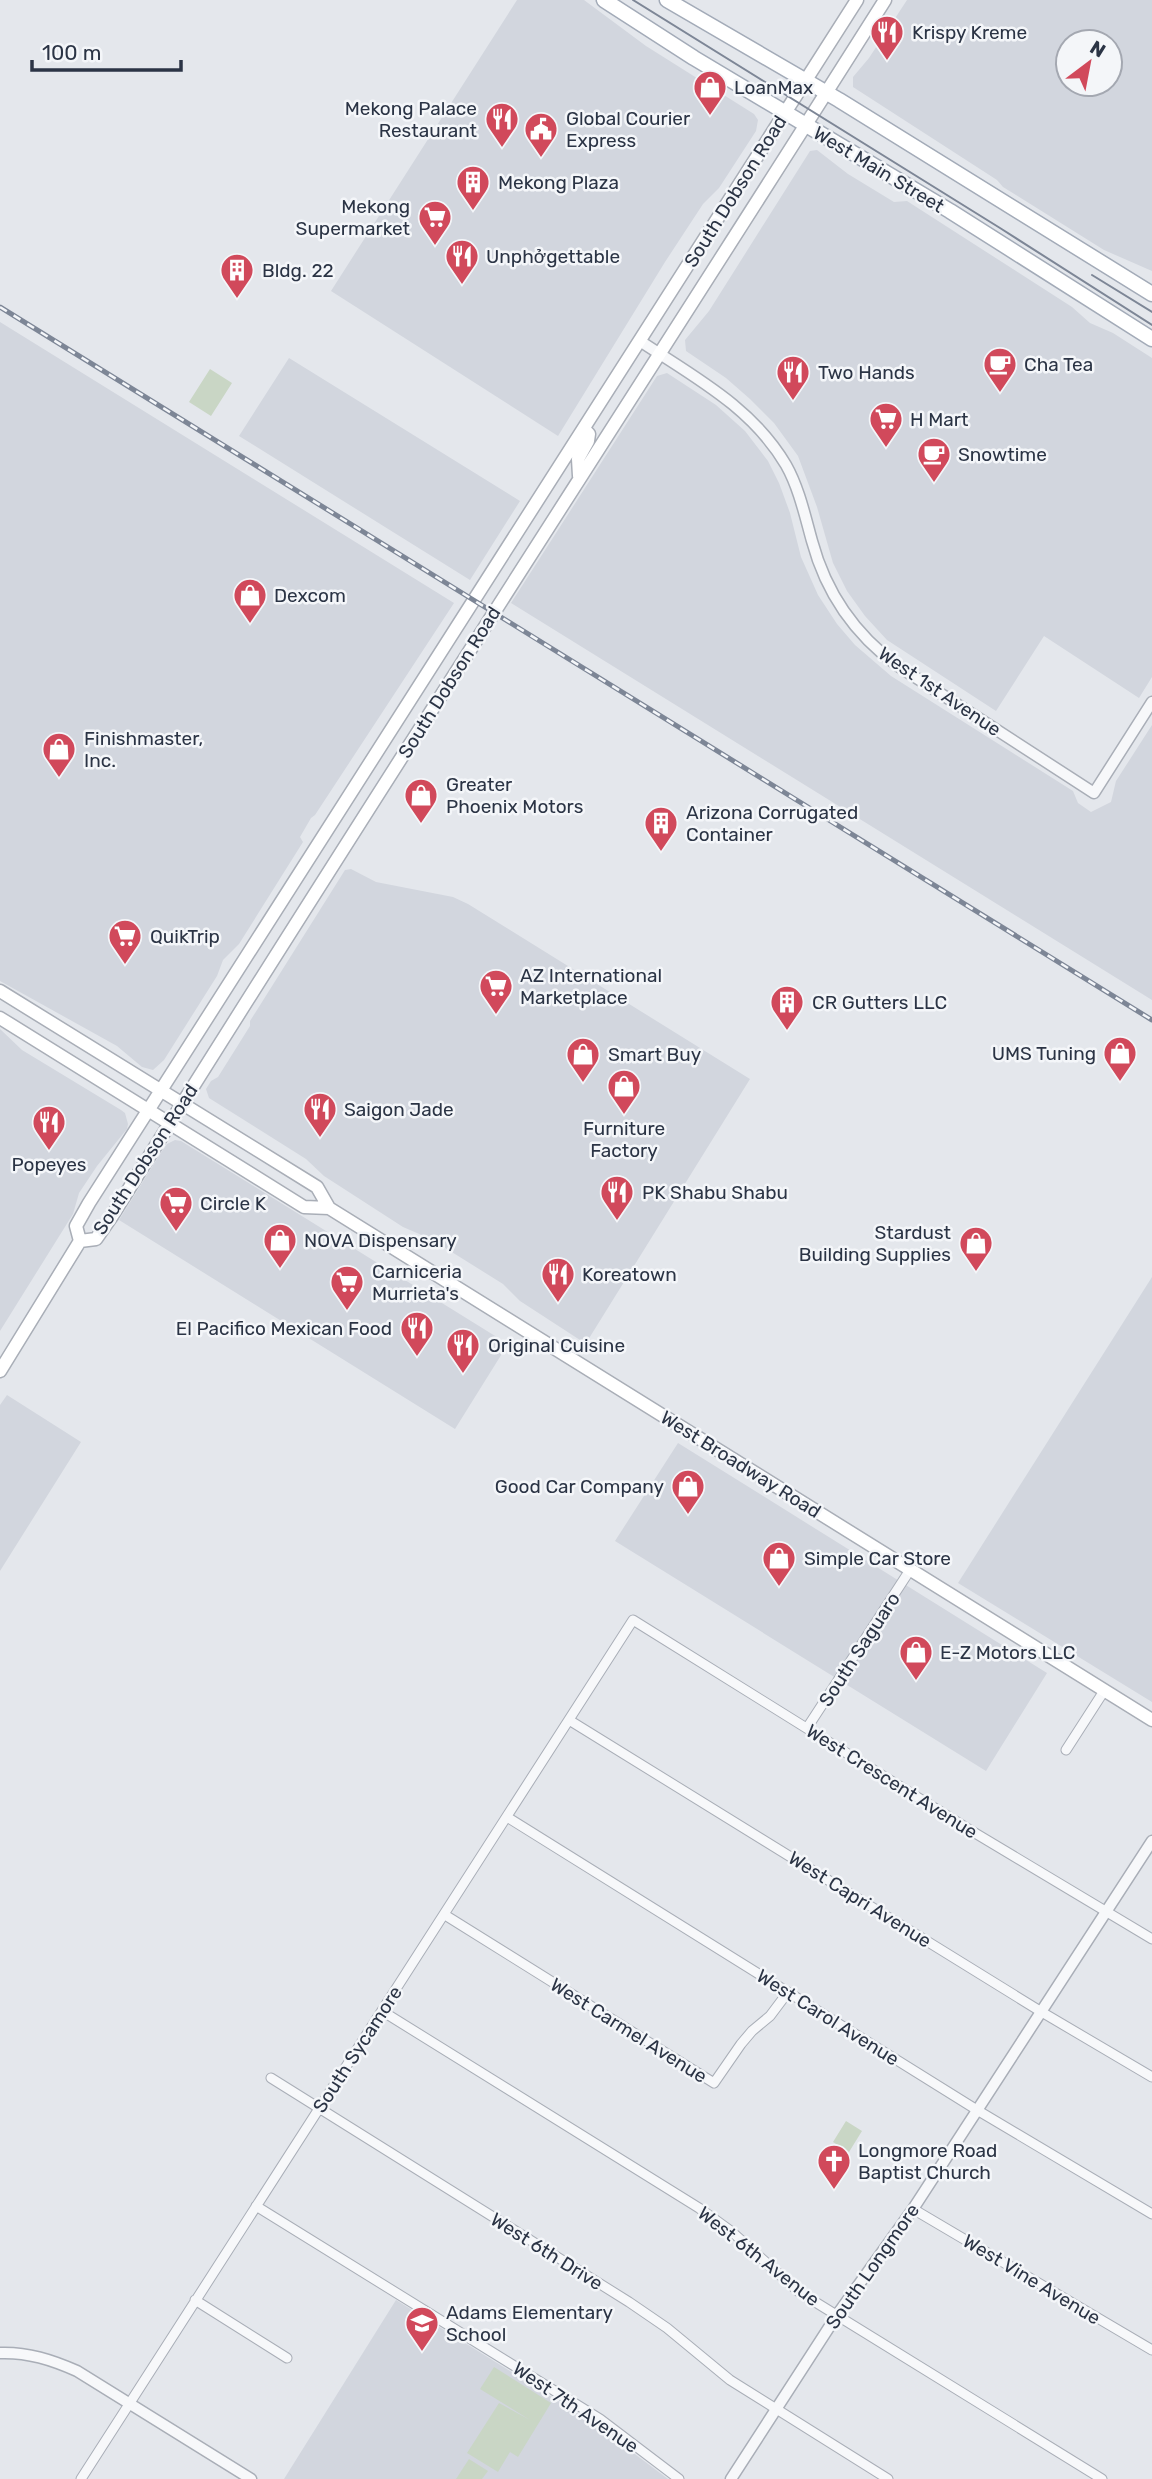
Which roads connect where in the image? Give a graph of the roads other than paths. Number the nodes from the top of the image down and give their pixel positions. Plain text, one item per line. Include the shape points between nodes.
1 (604, 0) edge
2 (667, 0) edge
3 (857, 0) edge
4 (885, 0) edge
5 (804, 80) junction
6 (827, 93) junction
7 (784, 112) junction
8 (807, 126) junction
9 (1152, 294) edge
10 (1152, 339) edge
11 (640, 341) junction
12 (658, 353) junction
13 (584, 429) junction
14 (579, 477) junction
15 (1152, 702) edge
16 (0, 991) edge
17 (0, 1018) edge
18 (162, 1090) junction
19 (183, 1102) junction
20 (148, 1111) junction
21 (169, 1125) junction
22 (329, 1208) junction
23 (80, 1241) junction
24 (0, 1371) edge
25 (910, 1570) junction
26 (633, 1620) joint
27 (1104, 1690) junction
28 (569, 1720) junction
29 (1152, 1720) edge
30 (807, 1728) junction
31 (1066, 1750) dead end
32 (507, 1817) junction
33 (1152, 1841) edge
34 (1105, 1912) junction
35 (444, 1915) junction
36 (1152, 1939) edge
37 (788, 1992) junction
38 (382, 2011) junction
39 (1040, 2011) junction
40 (1152, 2077) edge
41 (271, 2078) dead end
42 (318, 2109) junction
43 (977, 2110) junction
44 (256, 2206) junction
45 (913, 2209) junction
46 (1152, 2214) edge
47 (195, 2300) junction
48 (837, 2315) junction
49 (1152, 2350) edge
50 (0, 2353) edge
51 (287, 2358) dead end
52 (129, 2404) junction
53 (776, 2410) junction
54 (81, 2479) edge
55 (251, 2479) edge
56 (679, 2479) edge
57 (731, 2479) edge
58 (888, 2479) edge
59 (1101, 2479) edge

1 - 7 main road, West Main Street
2 - 5 main road, West Main Street
3 - 5 main road, South Dobson Road
4 - 6 main road, South Dobson Road
5 - 6 main road, West Main Street
5 - 7 main road, South Dobson Road
6 - 8 main road, South Dobson Road
6 - 9 main road, West Main Street
7 - 8 main road, West Main Street
7 - 11 main road, South Dobson Road
8 - 10 main road, West Main Street
8 - 12 main road, South Dobson Road
11 - 12 street, West 1st Avenue
11 - 13 main road, South Dobson Road
12 - 14 main road, South Dobson Road
12 - 15 street, West 1st Avenue via 730,400 777,452 800,497 817,558 840,608 870,643 912,675 1094,793
13 - 14 main road via 589,434 578,459
13 - 18 main road, South Dobson Road
14 - 19 main road, South Dobson Road
16 - 18 main road, West Broadway Road
17 - 20 main road, West Broadway Road
18 - 19 main road, West Broadway Road
18 - 20 main road, South Dobson Road
19 - 21 main road, South Dobson Road
19 - 22 main road, West Broadway Road via 317,1187
20 - 21 main road, West Broadway Road
20 - 23 main road, South Dobson Road via 76,1226
21 - 22 main road, West Broadway Road via 303,1207
21 - 23 main road, South Dobson Road via 96,1239
22 - 25 main road, West Broadway Road
23 - 24 main road, South Dobson Road
25 - 27 main road, West Broadway Road
25 - 30 street, South Saguaro
26 - 28 street, South Sycamore
26 - 30 street, West Crescent Avenue
27 - 29 main road, West Broadway Road
27 - 31 street
28 - 32 street, South Sycamore
28 - 39 street, West Capri Avenue
30 - 34 street, West Crescent Avenue
32 - 35 street, South Sycamore
32 - 37 street, West Carol Avenue
33 - 34 street, South Longmore
34 - 36 street, West Crescent Avenue
34 - 39 street, South Longmore
35 - 37 street, West Carmel Avenue via 714,2083 741,2044
35 - 38 street, South Sycamore
37 - 43 street, West Carol Avenue
38 - 42 street, South Sycamore
38 - 48 street, West 6th Avenue via 699,2208 799,2292
39 - 40 street, West Capri Avenue
39 - 43 street, South Longmore
41 - 42 street, West 6th Drive
42 - 44 street, South Sycamore
42 - 53 street, West 6th Drive via 629,2302
43 - 45 street, South Longmore
43 - 46 street, West Carol Avenue
44 - 47 street, South Sycamore
44 - 56 street, West 7th Avenue via 600,2419
45 - 48 street, South Longmore
45 - 49 street, West Vine Avenue
47 - 51 street
47 - 52 street, South Sycamore
48 - 53 street, South Longmore
48 - 59 street, West 6th Avenue
50 - 52 street via 52,2360
52 - 54 street, South Sycamore
52 - 55 street
53 - 57 street, South Longmore
53 - 58 street, West 6th Drive

